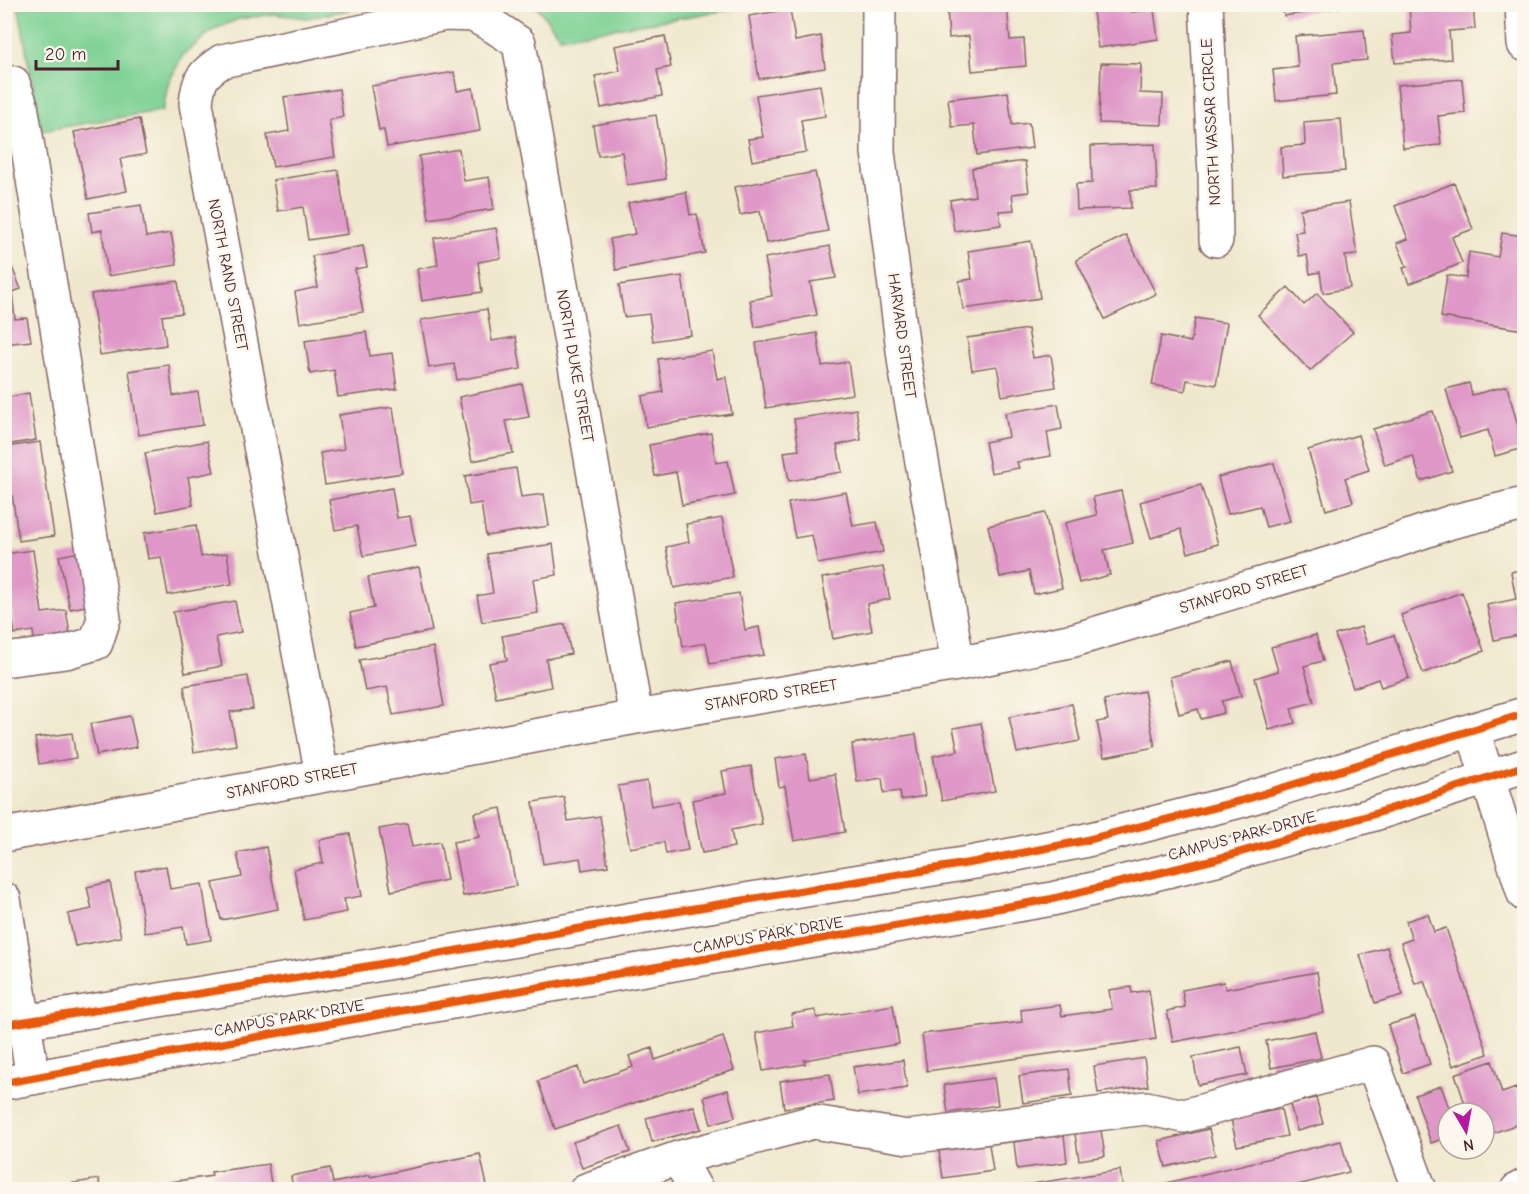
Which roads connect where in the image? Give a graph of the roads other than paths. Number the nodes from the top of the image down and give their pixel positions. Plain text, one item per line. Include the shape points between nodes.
1 (879, 4) edge
2 (1206, 4) edge
3 (1522, 4) edge
4 (495, 27) joint
5 (1524, 44) edge
6 (4, 82) edge
7 (1216, 240) dead end
8 (1524, 504) edge
9 (4, 660) edge
10 (958, 664) junction
11 (1524, 714) edge
12 (636, 717) junction
13 (1473, 731) junction
14 (1524, 766) edge
15 (322, 775) junction
16 (1488, 777) junction
17 (4, 835) edge
18 (1524, 894) edge
19 (4, 899) edge
20 (14, 1024) edge
21 (19, 1081) edge
22 (678, 1158) junction
23 (1524, 1186) edge
24 (586, 1190) edge
25 (696, 1190) edge
26 (1420, 1190) edge
27 (1517, 1190) edge

1 - 10 street, HARVARD STREET via 878,152 905,366
2 - 7 street, NORTH VASSAR CIRCLE
3 - 5 street
4 - 12 street, NORTH DUKE STREET via 519,43
4 - 15 street, NORTH RAND STREET via 473,15 434,16 222,61 205,72 197,87 198,116
6 - 9 street via 13,83 21,105 104,618 96,643 66,652
8 - 10 street, STANFORD STREET via 1451,522 1341,560 1074,640
10 - 12 street, STANFORD STREET
11 - 13 street
12 - 15 street, STANFORD STREET
13 - 16 street
13 - 20 street via 1240,801 1072,843
14 - 16 street, CAMPUS PARK DRIVE
15 - 17 street, STANFORD STREET
16 - 18 street
16 - 21 street, CAMPUS PARK DRIVE via 1216,859 1052,899
19 - 20 street
20 - 21 street
22 - 24 street
22 - 25 street
22 - 26 street via 813,1122 908,1137 1146,1108 1184,1116 1373,1063
23 - 27 street

